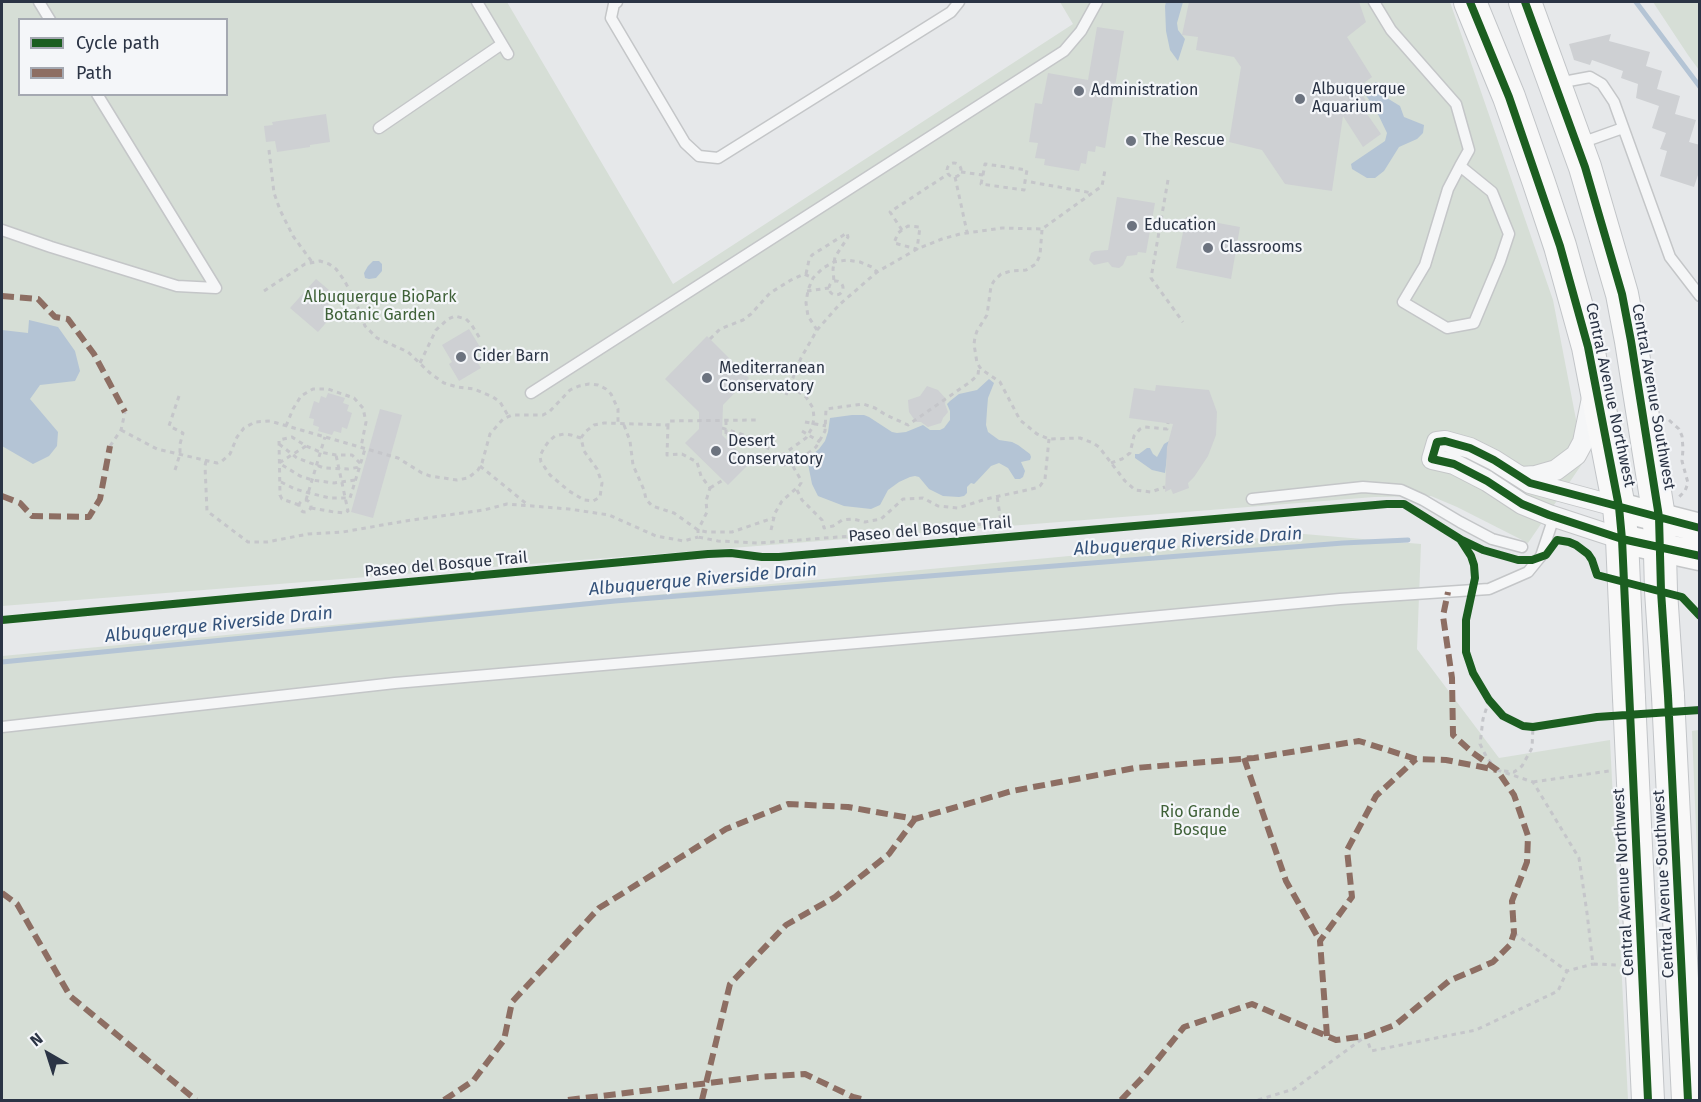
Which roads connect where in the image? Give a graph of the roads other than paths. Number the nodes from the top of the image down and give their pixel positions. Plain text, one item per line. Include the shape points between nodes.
1 (39, 2) edge
2 (477, 2) edge
3 (617, 2) edge
4 (959, 2) edge
5 (1097, 2) edge
6 (1374, 2) edge
7 (1470, 2) edge
8 (1525, 2) edge
9 (50, 18) edge
10 (502, 44) junction
11 (508, 54) dead end
12 (1555, 83) junction
13 (98, 96) edge
14 (379, 128) dead end
15 (1623, 128) junction
16 (1577, 144) junction
17 (1460, 166) junction
18 (2, 230) edge
19 (1700, 296) edge
20 (1594, 383) junction
21 (531, 393) dead end
22 (1521, 477) junction
23 (1252, 499) dead end
24 (1619, 507) junction
25 (1554, 517) junction
26 (1666, 521) junction
27 (1700, 528) edge
28 (1623, 539) junction
29 (1522, 548) dead end
30 (1700, 556) edge
31 (2, 727) edge
32 (1648, 1101) edge
33 (1688, 1101) edge

1 - 9 lane
2 - 10 lane
3 - 4 lane via 611,18 685,143 699,156 718,158 951,12
5 - 21 lane via 1064,51
6 - 17 lane via 1391,30 1456,104 1468,150
7 - 20 main road, Central Avenue Northwest via 1509,98 1560,246 1577,302
8 - 12 main road, Central Avenue Southwest
10 - 11 lane
10 - 14 lane
12 - 15 lane via 1590,77 1602,84 1614,102
12 - 16 main road, Central Avenue Southwest
13 - 18 lane via 216,288 177,286
15 - 16 lane
15 - 19 lane via 1670,257
16 - 26 main road, Central Avenue Southwest via 1622,294
17 - 17 lane via 1448,189 1425,265 1403,302 1447,328 1474,323 1509,234 1492,192
20 - 22 street via 1583,442 1576,455 1556,470
20 - 24 main road, Central Avenue Northwest
22 - 24 street via 1530,483
22 - 25 street via 1470,448 1437,442 1432,459 1454,464 1522,504
23 - 29 lane via 1363,487 1401,490 1492,539
24 - 26 street
24 - 28 main road, Central Avenue Northwest
25 - 28 street
25 - 31 lane via 1541,556 1528,573 1488,589 395,683
26 - 27 street
26 - 28 street
26 - 30 street
26 - 33 main road, Central Avenue Southwest, bridge via 1661,591
28 - 32 main road, Central Avenue Northwest, bridge

